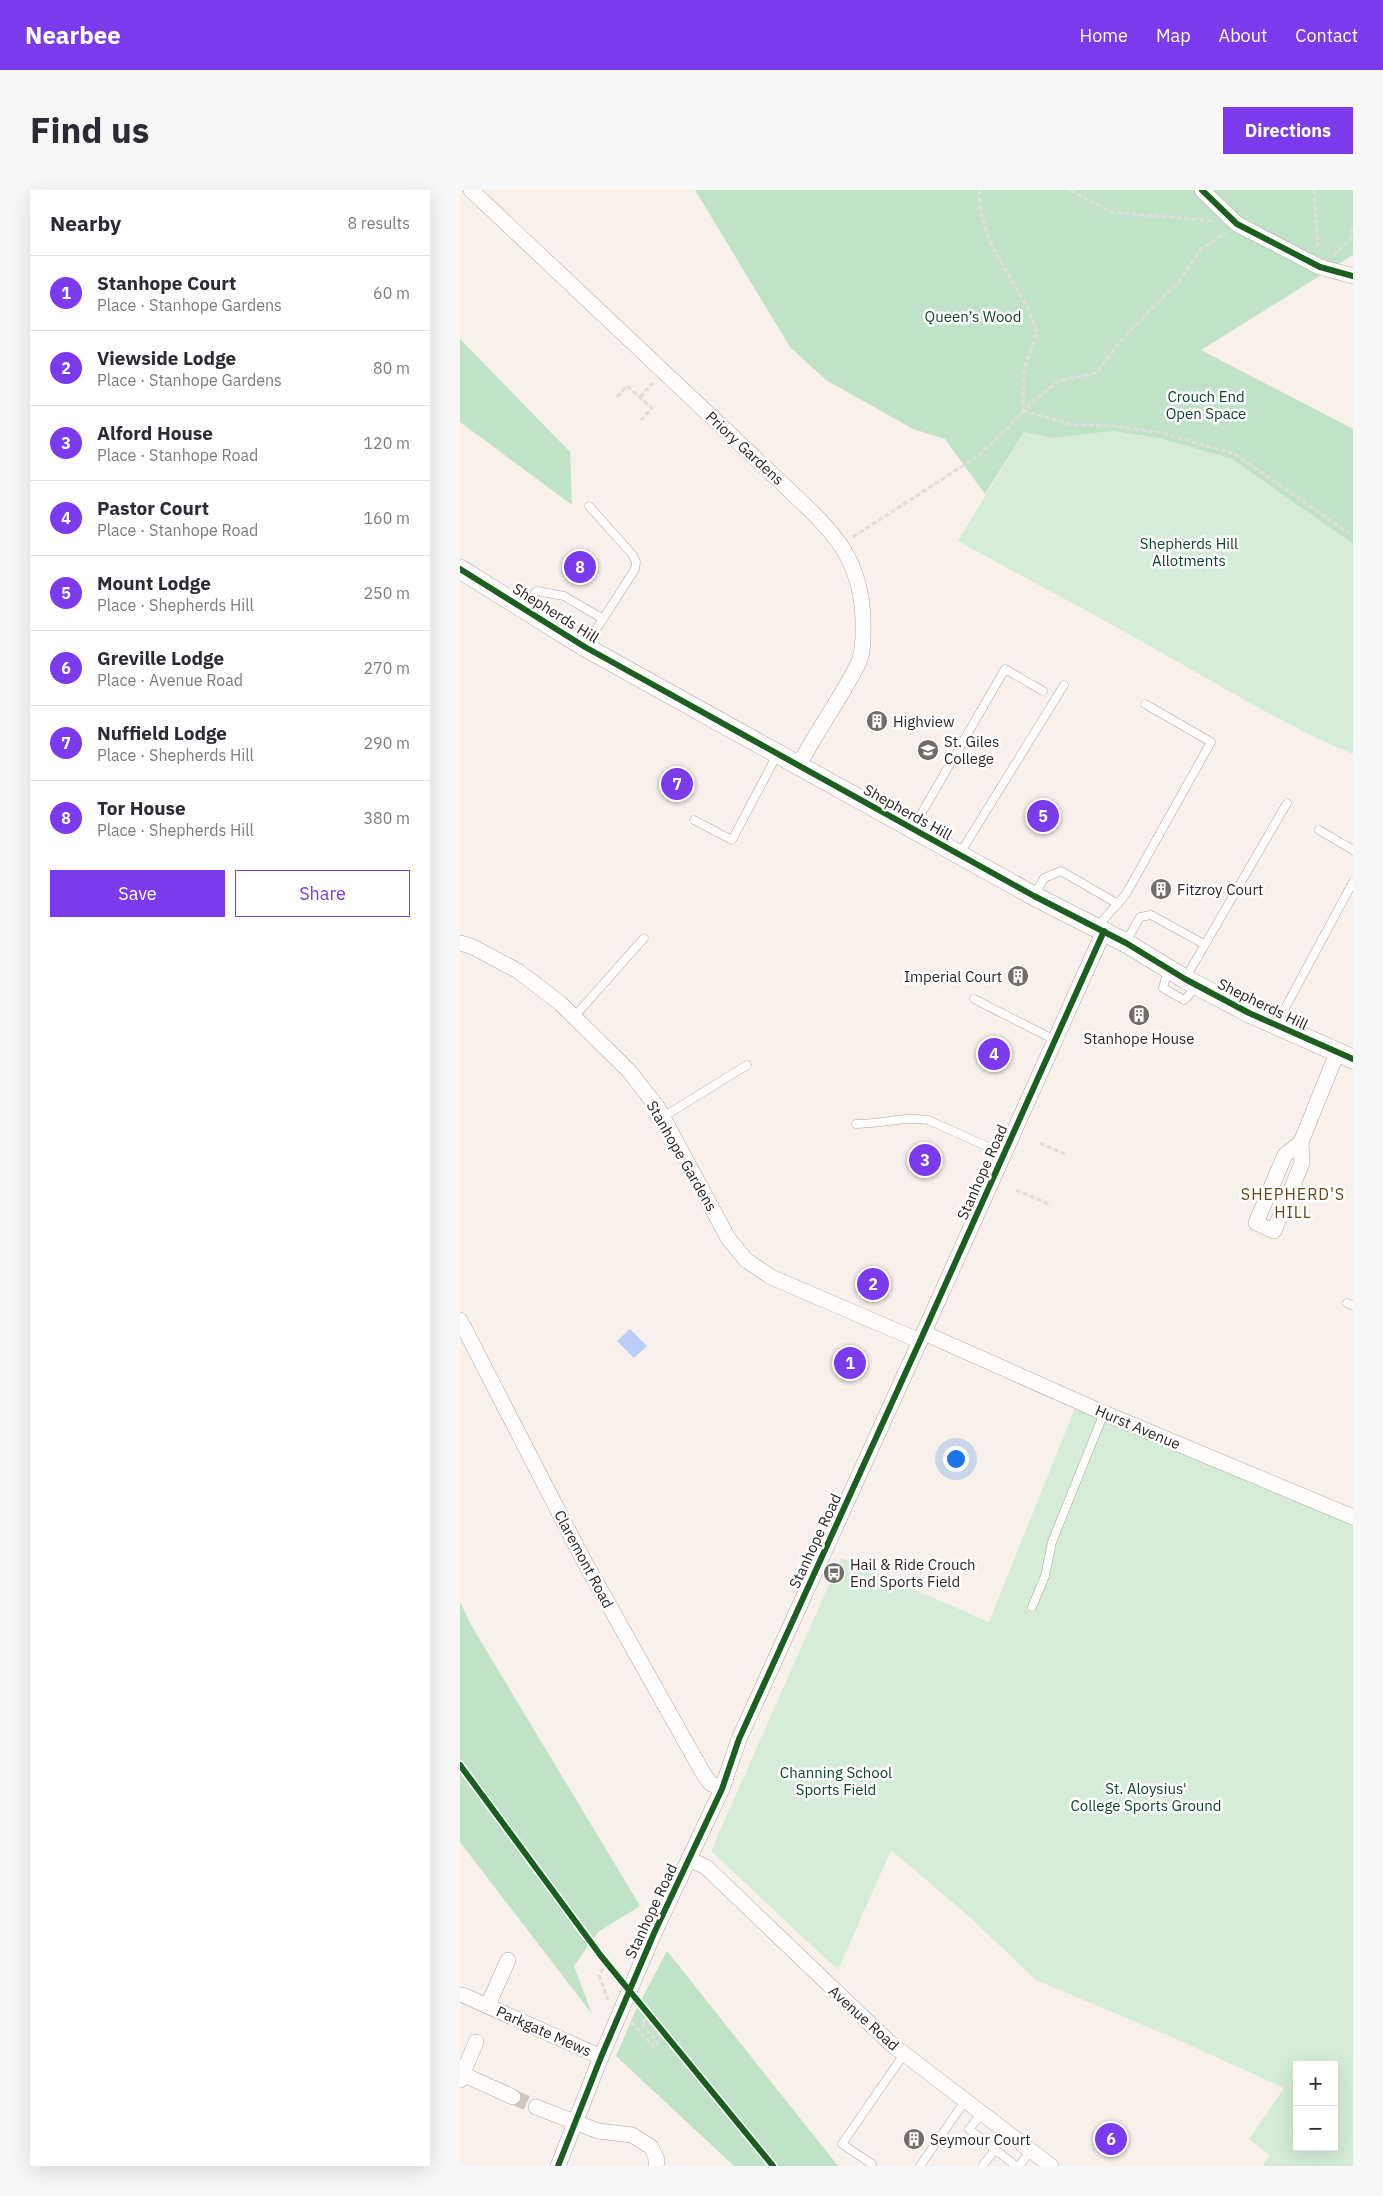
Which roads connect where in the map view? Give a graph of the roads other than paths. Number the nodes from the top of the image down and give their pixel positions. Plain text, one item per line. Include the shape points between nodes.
1 (471, 190) edge
2 (1202, 190) edge
3 (1353, 276) edge
4 (589, 506) dead end
5 (460, 569) edge
6 (519, 606) junction
7 (604, 619) junction
8 (585, 647) junction
9 (1064, 685) dead end
10 (1043, 691) dead end
11 (1146, 704) dead end
12 (778, 753) junction
13 (799, 765) junction
14 (1287, 803) dead end
15 (694, 820) dead end
16 (913, 828) junction
17 (1319, 830) dead end
18 (1353, 850) edge
19 (959, 855) junction
20 (1353, 882) edge
21 (1034, 896) junction
22 (1118, 904) junction
23 (1100, 929) junction
24 (644, 938) dead end
25 (1126, 942) junction
26 (460, 943) edge
27 (1204, 944) junction
28 (1191, 982) junction
29 (974, 999) dead end
30 (574, 1016) junction
31 (1276, 1025) junction
32 (1054, 1040) junction
33 (1345, 1056) edge
34 (747, 1065) dead end
35 (663, 1117) junction
36 (856, 1124) dead end
37 (1301, 1142) junction
38 (1004, 1154) junction
39 (460, 1320) edge
40 (922, 1337) junction
41 (1104, 1413) junction
42 (1353, 1517) edge
43 (1032, 1607) dead end
44 (722, 1789) junction
45 (689, 1859) junction
46 (508, 1960) dead end
47 (463, 1995) dead end
48 (488, 2006) junction
49 (476, 2042) dead end
50 (904, 2054) junction
51 (601, 2057) junction
52 (461, 2077) edge
53 (513, 2097) tunnel mouth
54 (965, 2101) junction
55 (536, 2107) tunnel mouth
56 (982, 2113) junction
57 (576, 2122) junction
58 (996, 2150) junction
59 (1031, 2151) junction
60 (872, 2164) dead end
61 (983, 2165) dead end
62 (1048, 2165) edge
63 (558, 2166) edge
64 (656, 2166) edge
65 (920, 2166) edge
66 (1017, 2166) edge

1 - 13 street, Priory Gardens via 827,526 841,544 854,569 862,597 860,660
2 - 3 street via 1237,224 1320,267
4 - 7 lane via 636,562
5 - 6 street, Shepherds Hill
6 - 7 lane via 537,591 564,596
6 - 8 street, Shepherds Hill
7 - 8 lane
8 - 12 street, Shepherds Hill
9 - 19 lane
10 - 16 lane via 1005,669
11 - 22 lane via 1211,742
12 - 13 street, Shepherds Hill
12 - 15 lane via 732,840
13 - 16 street, Shepherds Hill
14 - 27 lane
16 - 19 street, Shepherds Hill
17 - 18 lane
19 - 21 street, Shepherds Hill
20 - 31 lane
21 - 22 lane via 1044,878 1061,871
21 - 23 street, Shepherds Hill
22 - 23 lane
23 - 25 street, Shepherds Hill
23 - 32 street, Stanhope Road
24 - 30 lane
25 - 27 lane via 1140,917 1151,915
25 - 28 street, Shepherds Hill
26 - 30 street, Stanhope Gardens via 518,971
27 - 28 lane
28 - 31 street, Shepherds Hill
29 - 32 lane
30 - 35 street, Stanhope Gardens via 629,1071
31 - 33 street, Shepherds Hill
32 - 38 street, Stanhope Road
33 - 37 street
34 - 35 lane
35 - 40 street, Stanhope Gardens via 728,1238 746,1260 771,1277
36 - 38 lane via 916,1118 928,1120
37 - 37 street via 1285,1155 1256,1224 1274,1232 1302,1163
38 - 40 street, Stanhope Road
39 - 44 street, Claremont Road via 583,1560 703,1773 710,1783
40 - 41 street, Hurst Avenue
40 - 44 street, Stanhope Road via 739,1739
41 - 42 street, Hurst Avenue
41 - 43 lane via 1052,1542 1045,1576
44 - 45 street, Stanhope Road
45 - 50 street, Avenue Road via 706,1867
45 - 51 street, Stanhope Road
46 - 48 street, Parkgate Mews
47 - 48 street, Parkgate Mews
48 - 51 street, Parkgate Mews
49 - 52 street
50 - 54 street, Avenue Road
50 - 60 lane via 842,2144
51 - 57 street, Stanhope Road
52 - 53 street
54 - 56 street, Avenue Road
54 - 65 lane
55 - 57 street
56 - 58 lane via 969,2129
56 - 59 street, Avenue Road
57 - 63 street, Stanhope Road
57 - 64 street via 598,2131 632,2135 650,2147 657,2160
58 - 61 lane
58 - 66 lane
59 - 62 street, Avenue Road
59 - 66 lane

